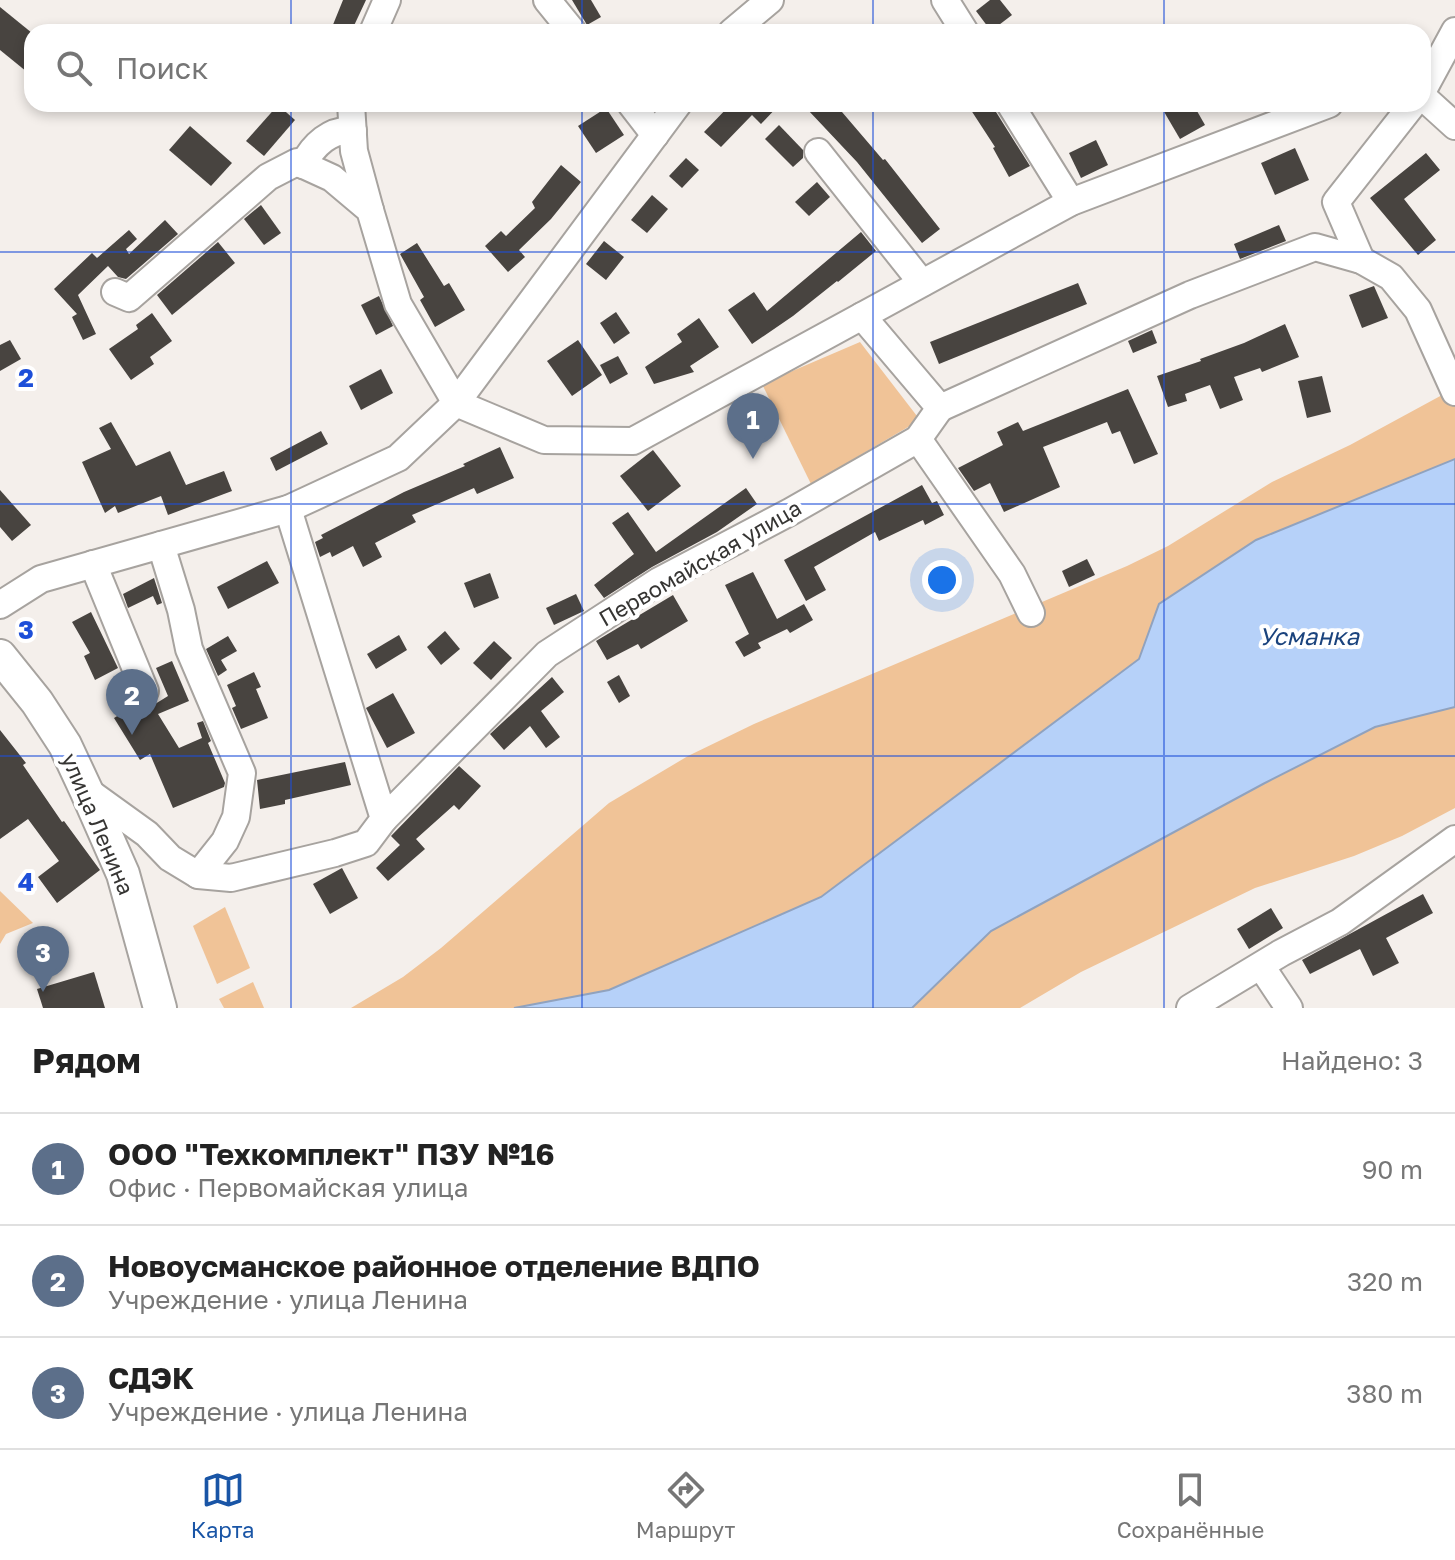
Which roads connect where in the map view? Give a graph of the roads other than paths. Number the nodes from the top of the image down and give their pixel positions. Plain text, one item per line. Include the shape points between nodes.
1 (387, 0) edge
2 (547, 0) edge
3 (770, 0) edge
4 (945, 0) edge
5 (376, 24) edge
6 (566, 24) edge
7 (742, 24) edge
8 (960, 24) edge
9 (1455, 31) edge
10 (1431, 75) edge
11 (352, 112) edge
12 (637, 112) edge
13 (672, 112) edge
14 (1015, 112) edge
15 (1308, 112) edge
16 (1407, 112) edge
17 (353, 131) junction
18 (655, 135) junction
19 (818, 152) dead end
20 (303, 165) junction
21 (1071, 202) junction
22 (370, 210) junction
23 (1361, 260) junction
24 (922, 283) junction
25 (115, 292) dead end
26 (862, 316) junction
27 (1455, 392) edge
28 (456, 403) junction
29 (940, 408) junction
30 (918, 439) junction
31 (288, 509) junction
32 (161, 545) junction
33 (93, 564) junction
34 (0, 605) edge
35 (1031, 613) dead end
36 (0, 656) edge
37 (145, 691) dead end
38 (86, 790) junction
39 (384, 819) junction
40 (1455, 839) edge
41 (198, 875) junction
42 (1261, 966) junction
43 (160, 1008) edge
44 (1190, 1008) edge
45 (1289, 1008) edge

1 - 5 street
2 - 6 street
3 - 7 street
4 - 8 street
9 - 10 street
11 - 17 street
12 - 18 street
13 - 18 street
14 - 21 street
15 - 21 street
16 - 23 street via 1336,202
17 - 20 street via 340,130 324,139
17 - 22 street
18 - 28 street
19 - 24 street
20 - 22 street via 332,178
20 - 25 street via 297,162 268,177 129,298
21 - 24 street
22 - 28 street via 398,304
23 - 27 street via 1391,277 1418,310
23 - 29 street via 1315,247 1190,295
24 - 26 street
26 - 28 street via 633,441 544,440
26 - 29 street
28 - 31 street via 398,458
29 - 30 street, Первомайская улица
30 - 35 street via 1012,574
30 - 39 street, Первомайская улица via 659,581 547,654
31 - 32 street
31 - 39 street
32 - 33 street
32 - 41 street via 189,649 242,773 236,817
33 - 34 street via 41,579
33 - 37 street
36 - 38 main road, улица Ленина via 65,745
38 - 41 street
38 - 43 main road, улица Ленина via 123,874
39 - 41 street, Первомайская улица via 366,843 335,853 231,878
40 - 42 street via 1340,922
42 - 44 street
42 - 45 street

